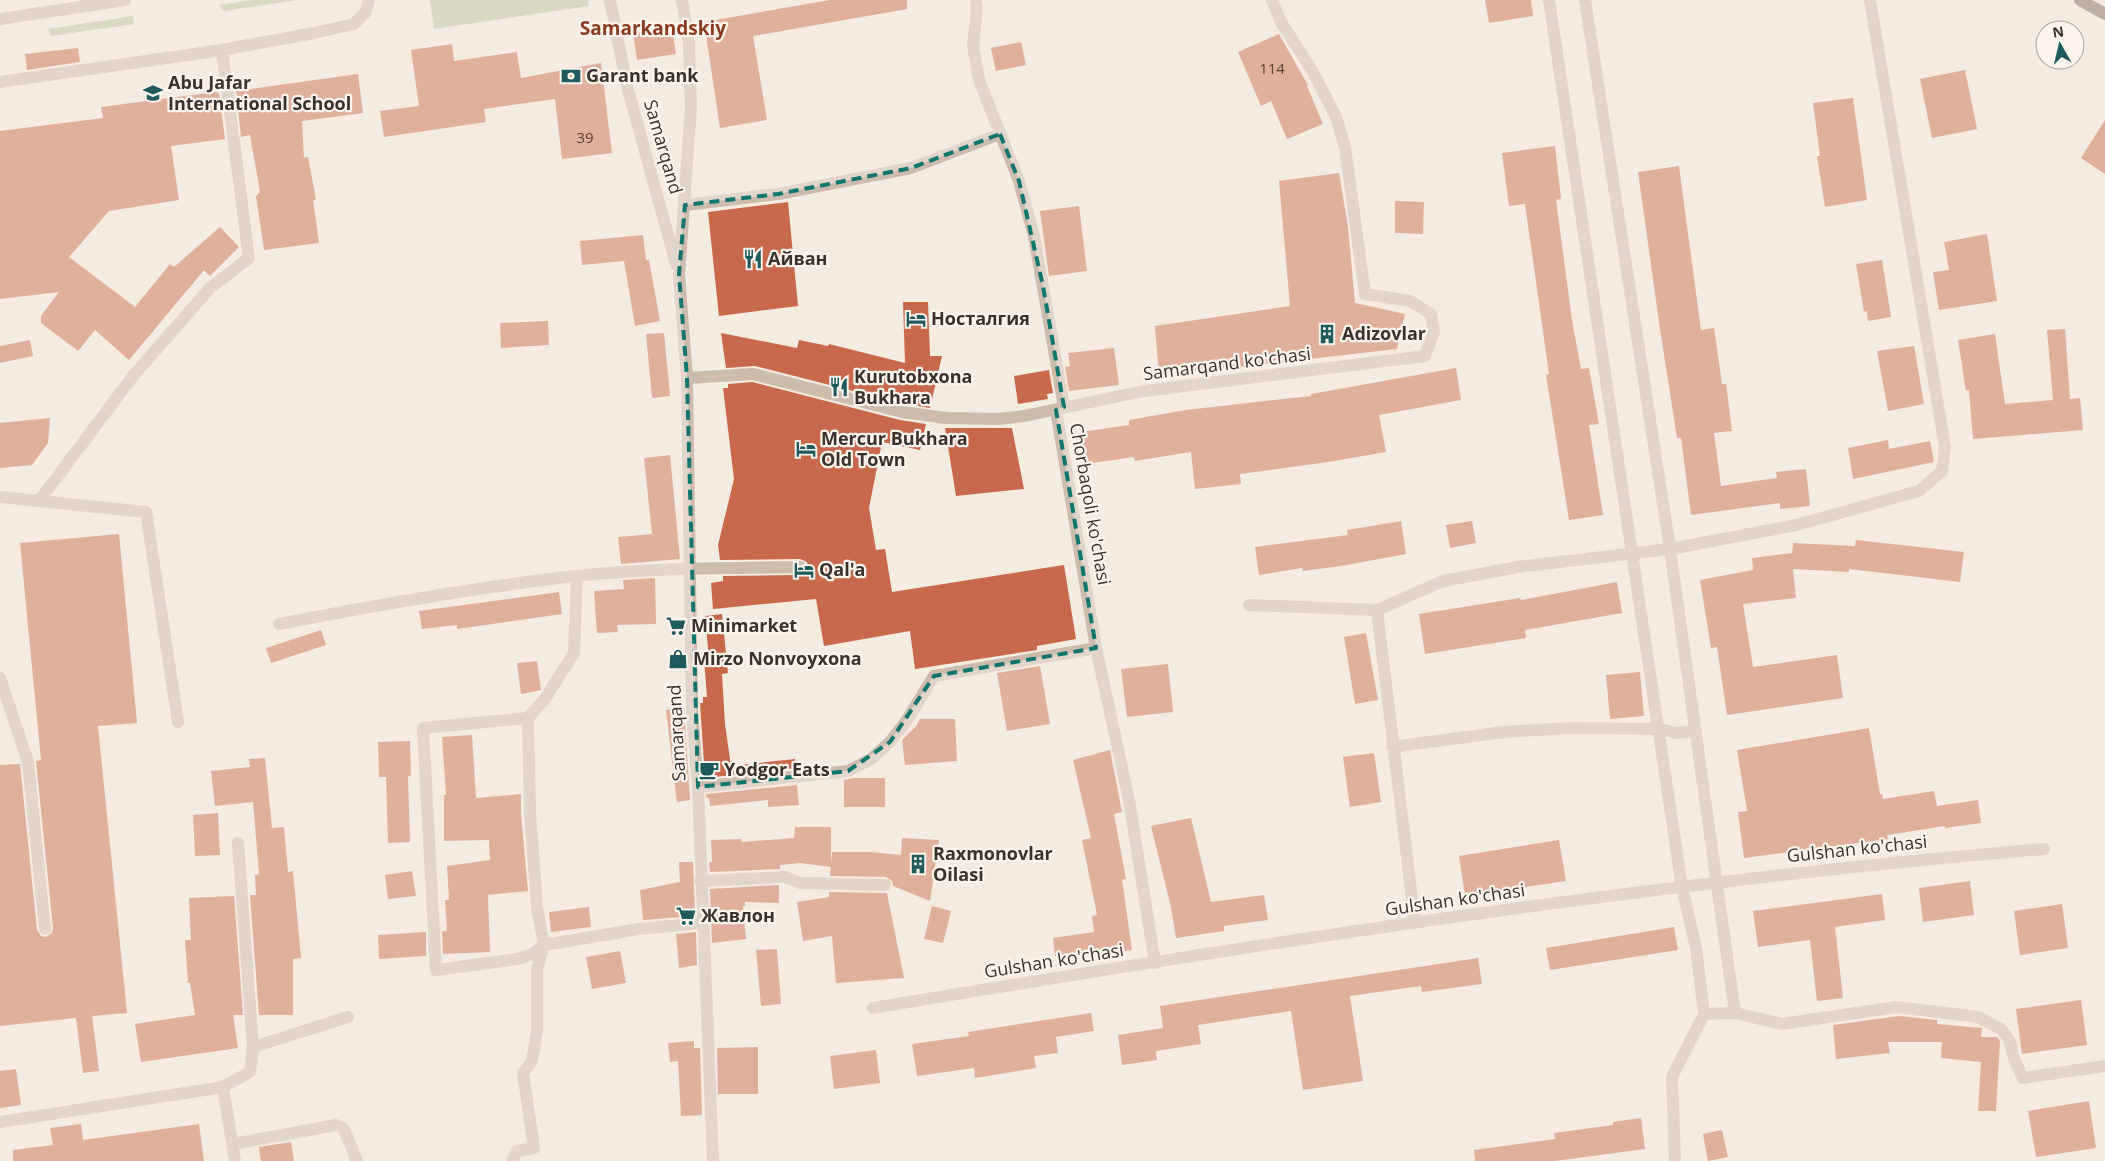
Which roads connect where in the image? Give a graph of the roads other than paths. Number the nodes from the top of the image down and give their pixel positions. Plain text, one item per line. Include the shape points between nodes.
1 (125, 0) edge
2 (369, 0) edge
3 (610, 0) edge
4 (682, 0) edge
5 (976, 0) edge
6 (1272, 0) edge
7 (1549, 0) edge
8 (1585, 0) edge
9 (1870, 0) edge
10 (2080, 0) edge
11 (2105, 14) edge
12 (0, 19) edge
13 (222, 50) junction
14 (0, 82) edge
15 (1000, 134) junction
16 (685, 205) junction
17 (679, 274) junction
18 (687, 378) junction
19 (1060, 408) junction
20 (0, 497) edge
21 (40, 501) junction
22 (1670, 549) junction
23 (1632, 553) junction
24 (800, 567) dead end
25 (691, 569) junction
26 (577, 576) junction
27 (1249, 605) dead end
28 (1377, 610) junction
29 (279, 624) dead end
30 (1096, 648) junction
31 (0, 678) edge
32 (528, 718) junction
33 (178, 722) dead end
34 (1659, 729) junction
35 (1695, 731) junction
36 (1392, 748) junction
37 (698, 787) junction
38 (238, 843) dead end
39 (2044, 849) dead end
40 (700, 881) junction
41 (1717, 883) junction
42 (885, 885) dead end
43 (1682, 887) junction
44 (702, 923) junction
45 (1415, 923) junction
46 (45, 929) dead end
47 (544, 945) junction
48 (1154, 963) junction
49 (873, 1008) dead end
50 (1704, 1014) junction
51 (1735, 1014) junction
52 (348, 1017) dead end
53 (253, 1047) junction
54 (2105, 1066) edge
55 (223, 1088) junction
56 (0, 1122) edge
57 (233, 1144) junction
58 (235, 1161) edge
59 (357, 1161) edge
60 (512, 1161) edge
61 (713, 1161) edge
62 (1675, 1161) edge

1 - 12 street
2 - 13 street via 365,13 354,24
3 - 17 street, Samarqand via 627,86
4 - 16 street, Samarqand via 689,43 691,107
5 - 15 street via 973,46 979,80
6 - 19 street, Samarqand ko'chasi via 1281,22 1313,72 1336,118 1345,147 1365,294 1410,301 1431,314 1434,332 1425,356 1144,392
7 - 23 street
8 - 22 street
9 - 22 street via 1945,447 1942,471 1919,491 1796,525
10 - 11 main road
13 - 14 street
13 - 21 street via 250,258 210,288 133,376
15 - 16 street via 911,168 778,194
15 - 19 street via 1034,236
16 - 17 street, Samarqand
17 - 18 street, Samarqand
18 - 19 street, Chorbaqoli ko'chasi via 753,374 902,412 946,418 998,418
18 - 25 street, Samarqand
19 - 30 street, Chorbaqoli ko'chasi
20 - 21 street
21 - 33 street via 146,512
22 - 23 street
22 - 35 street
23 - 28 street via 1518,567 1443,582
23 - 34 street
24 - 25 street
25 - 26 street
25 - 37 street, Samarqand via 692,710
26 - 29 street via 446,593
26 - 32 street via 574,653 544,700
27 - 28 street
28 - 36 street
30 - 37 street via 934,676 890,742 848,771
30 - 48 street, Chorbaqoli ko'chasi via 1129,800
31 - 46 street via 28,762
32 - 47 street via 531,822 537,907
32 - 47 street via 423,728 436,970 518,959
34 - 35 street
34 - 36 street via 1571,728 1503,732
34 - 43 street
35 - 41 street
36 - 45 street
37 - 40 street, Samarqand
38 - 53 street
39 - 41 street, Gulshan ko'chasi via 1882,863
40 - 42 street via 785,877 800,883
40 - 44 street, Samarqand
41 - 43 street, Gulshan ko'chasi
41 - 51 street
43 - 45 street, Gulshan ko'chasi
43 - 50 street via 1696,948
44 - 47 street via 639,928
44 - 61 street, Samarqand
45 - 48 street, Gulshan ko'chasi
47 - 60 street via 537,970 537,1031 532,1061 523,1072 534,1148 517,1151
48 - 49 street, Gulshan ko'chasi
50 - 51 street
50 - 62 street via 1672,1077
51 - 54 street via 1782,1024 1896,1006 1978,1017 2001,1029 2010,1041 2023,1078
52 - 53 street
53 - 55 street via 250,1072
55 - 56 street
55 - 57 street
57 - 58 street
57 - 59 street via 336,1125 344,1129

